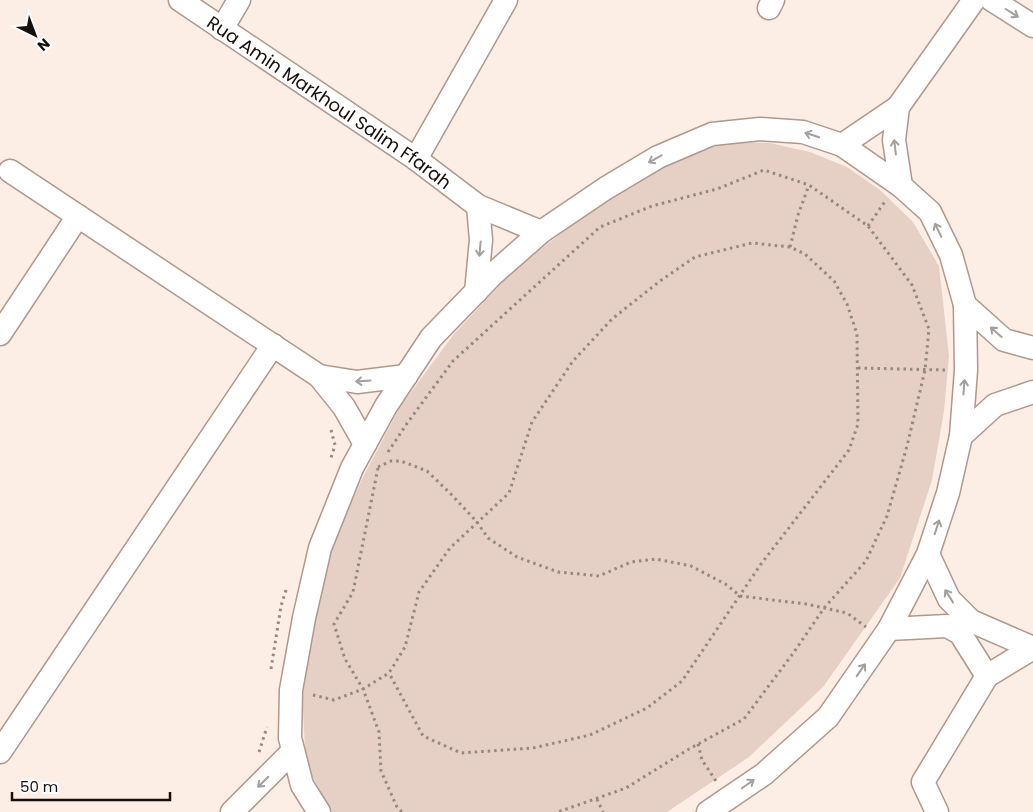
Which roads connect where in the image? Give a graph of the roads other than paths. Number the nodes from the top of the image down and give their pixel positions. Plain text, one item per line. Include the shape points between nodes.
1 (180, 0) edge
2 (239, 0) edge
3 (506, 0) edge
4 (974, 0) edge
5 (992, 0) edge
6 (1033, 26) edge
7 (222, 28) junction
8 (898, 107) junction
9 (842, 145) junction
10 (416, 159) junction
11 (10, 172) dead end
12 (901, 186) junction
13 (478, 206) junction
14 (78, 216) junction
15 (541, 232) junction
16 (476, 292) junction
17 (965, 305) junction
18 (0, 334) edge
19 (273, 345) junction
20 (1033, 348) edge
21 (319, 376) junction
22 (406, 376) junction
23 (1033, 392) edge
24 (961, 436) junction
25 (365, 444) junction
26 (928, 554) junction
27 (965, 627) junction
28 (889, 629) junction
29 (1033, 648) edge
30 (987, 676) junction
31 (293, 751) junction
32 (0, 752) edge
33 (232, 812) edge
34 (319, 812) edge
35 (708, 812) edge
36 (936, 812) edge

1 - 7 street, Rua Amin Markhoul Salim Ffarah
2 - 7 street
3 - 10 street
4 - 8 street
5 -> 6 street
7 - 10 street, Rua Amin Markhoul Salim Ffarah
8 - 9 street
12 -> 8 street via 894,140
9 - 12 street
9 -> 15 street via 803,132 760,128 712,134 658,157
10 - 13 street, Rua Amin Markhoul Salim Ffarah
11 - 14 street
17 -> 12 street via 951,255 930,212
13 - 15 street, Rua Amin Markhoul Salim Ffarah
13 -> 16 street via 481,240
14 - 18 street
14 - 19 street
15 - 16 street
16 - 22 street via 431,338
20 -> 17 street via 1004,340
24 -> 17 street via 966,370
19 - 21 street
19 - 32 street
22 -> 21 street via 357,382
21 - 25 street via 344,407
22 - 25 street
23 - 24 street via 995,405
26 -> 24 street via 948,493
25 - 31 street via 320,548 291,690 290,738
27 -> 26 street via 948,599
26 - 28 street
27 - 28 street
27 - 29 street
27 - 30 street
35 -> 28 street via 764,774 828,717
29 - 30 street
30 - 36 street via 923,782
31 -> 33 street
31 - 34 street via 302,785

